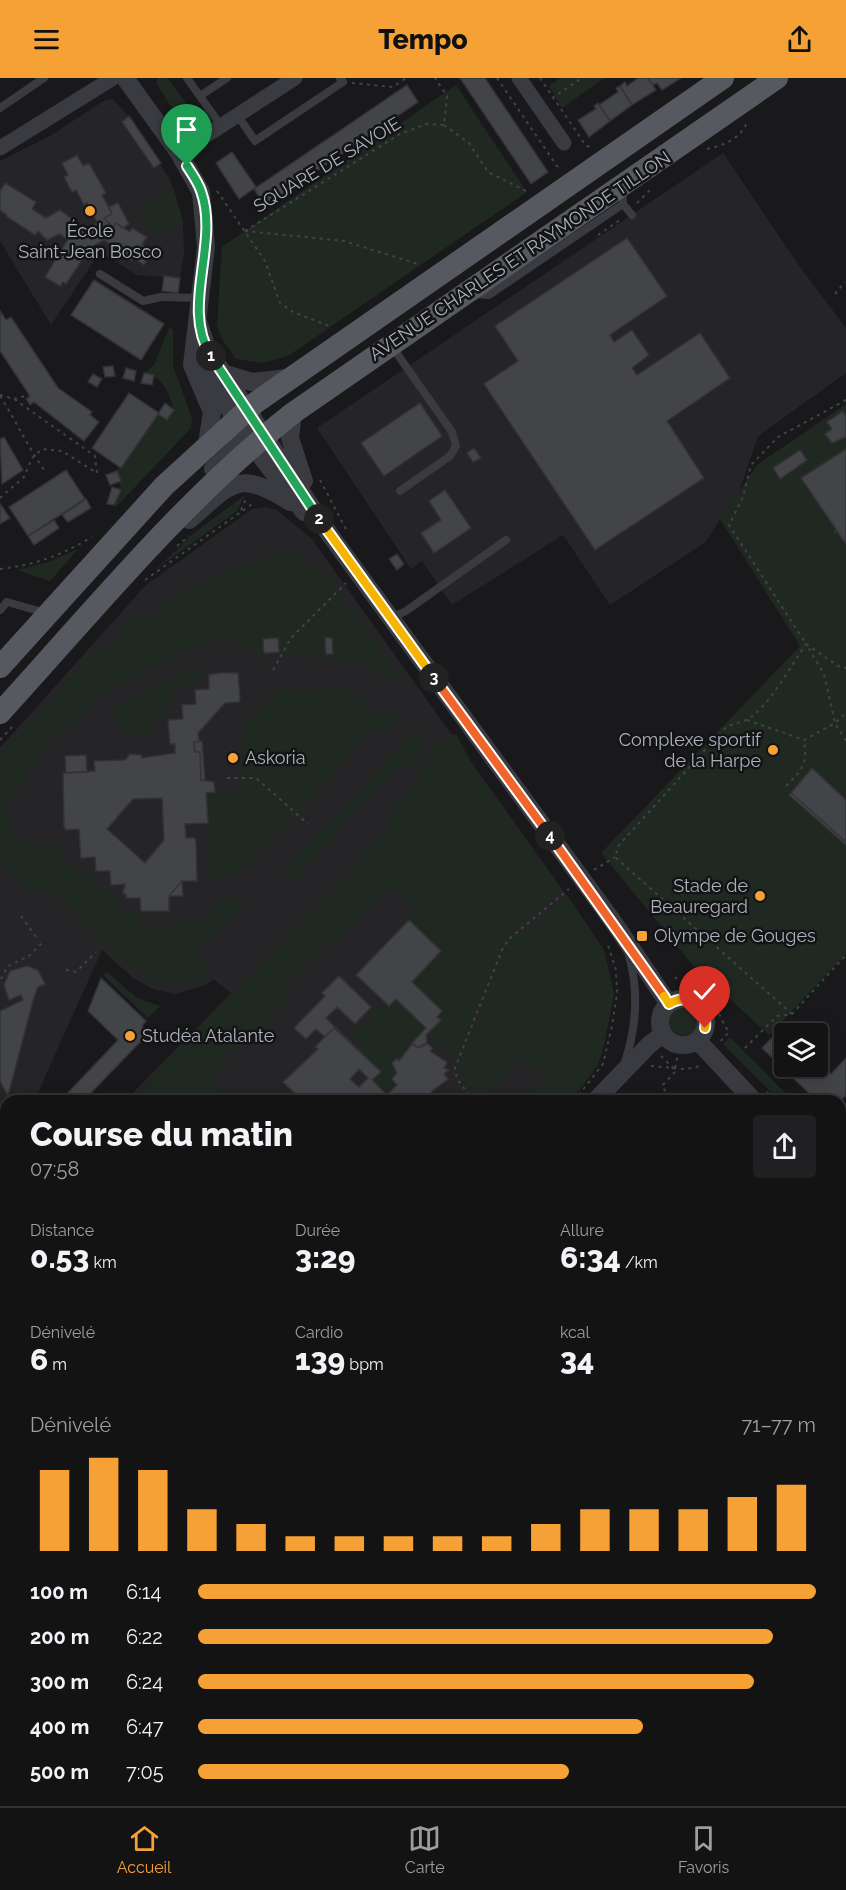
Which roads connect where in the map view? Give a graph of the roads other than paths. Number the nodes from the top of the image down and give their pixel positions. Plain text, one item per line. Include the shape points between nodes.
1 (44, 78) edge
2 (113, 78) edge
3 (125, 78) edge
4 (187, 78) edge
5 (227, 78) edge
6 (295, 78) edge
7 (519, 78) edge
8 (723, 78) edge
9 (777, 78) edge
10 (342, 80) edge
11 (200, 96) junction
12 (0, 108) edge
13 (238, 116) junction
14 (221, 126) junction
15 (564, 143) dead end
16 (0, 148) edge
17 (179, 153) junction
18 (622, 195) junction
19 (631, 213) road end
20 (100, 274) dead end
21 (200, 298) junction
22 (403, 299) junction
23 (199, 324) junction
24 (391, 344) junction
25 (193, 351) junction
26 (225, 374) junction
27 (287, 378) junction
28 (293, 413) junction
29 (250, 428) junction
30 (207, 444) junction
31 (400, 491) dead end
32 (307, 509) junction
33 (506, 540) dead end
34 (140, 559) junction
35 (0, 610) edge
36 (385, 613) junction
37 (48, 614) junction
38 (0, 667) edge
39 (8, 718) edge
40 (614, 937) junction
41 (669, 1004) junction
42 (663, 1034) junction
43 (701, 1045) junction
44 (620, 1075) junction
45 (601, 1095) edge
46 (748, 1095) edge

1 - 12 lane
2 - 16 street
3 - 17 street
4 - 11 lane
5 - 11 lane
6 - 13 street
7 - 15 street
8 - 22 main road, AVENUE CHARLES ET RAYMONDE TILLON
9 - 18 main road, AVENUE CHARLES ET RAYMONDE TILLON
10 - 13 lane via 255,141
11 - 14 lane
13 - 14 street
14 - 17 street
17 - 21 street via 201,192 206,225
18 - 19 lane
18 - 24 main road, AVENUE CHARLES ET RAYMONDE TILLON via 462,294
20 - 21 lane via 143,301 161,297
21 - 23 street
22 - 27 main road, AVENUE CHARLES ET RAYMONDE TILLON
22 - 29 street, AVENUE CHARLES ET RAYMONDE TILLON via 262,412
23 - 25 street
23 - 26 street via 207,349
24 - 28 main road, AVENUE CHARLES ET RAYMONDE TILLON
24 - 31 lane via 453,432 456,446 450,456
25 - 29 street
25 - 30 street via 196,380 212,412
26 - 27 street via 252,382
26 - 29 street
27 - 29 main road, AVENUE CHARLES ET RAYMONDE TILLON
28 - 29 main road, AVENUE CHARLES ET RAYMONDE TILLON
28 - 32 street via 290,438
29 - 30 main road, AVENUE CHARLES ET RAYMONDE TILLON
29 - 32 street
29 - 34 main road, AVENUE CHARLES ET RAYMONDE TILLON via 194,500
30 - 37 main road, AVENUE CHARLES ET RAYMONDE TILLON
32 - 34 street, AVENUE CHARLES ET RAYMONDE TILLON via 258,483 238,483
32 - 36 street
33 - 36 lane via 406,611
34 - 39 main road, AVENUE CHARLES ET RAYMONDE TILLON
35 - 37 lane via 7,602
36 - 40 street
37 - 38 main road, AVENUE CHARLES ET RAYMONDE TILLON
40 - 41 street
40 - 44 lane via 633,976 635,995 633,1028
41 - 42 street via 661,1015
41 - 43 street via 682,999 701,1007 706,1021
42 - 43 street
42 - 44 street
43 - 46 street
44 - 45 street

